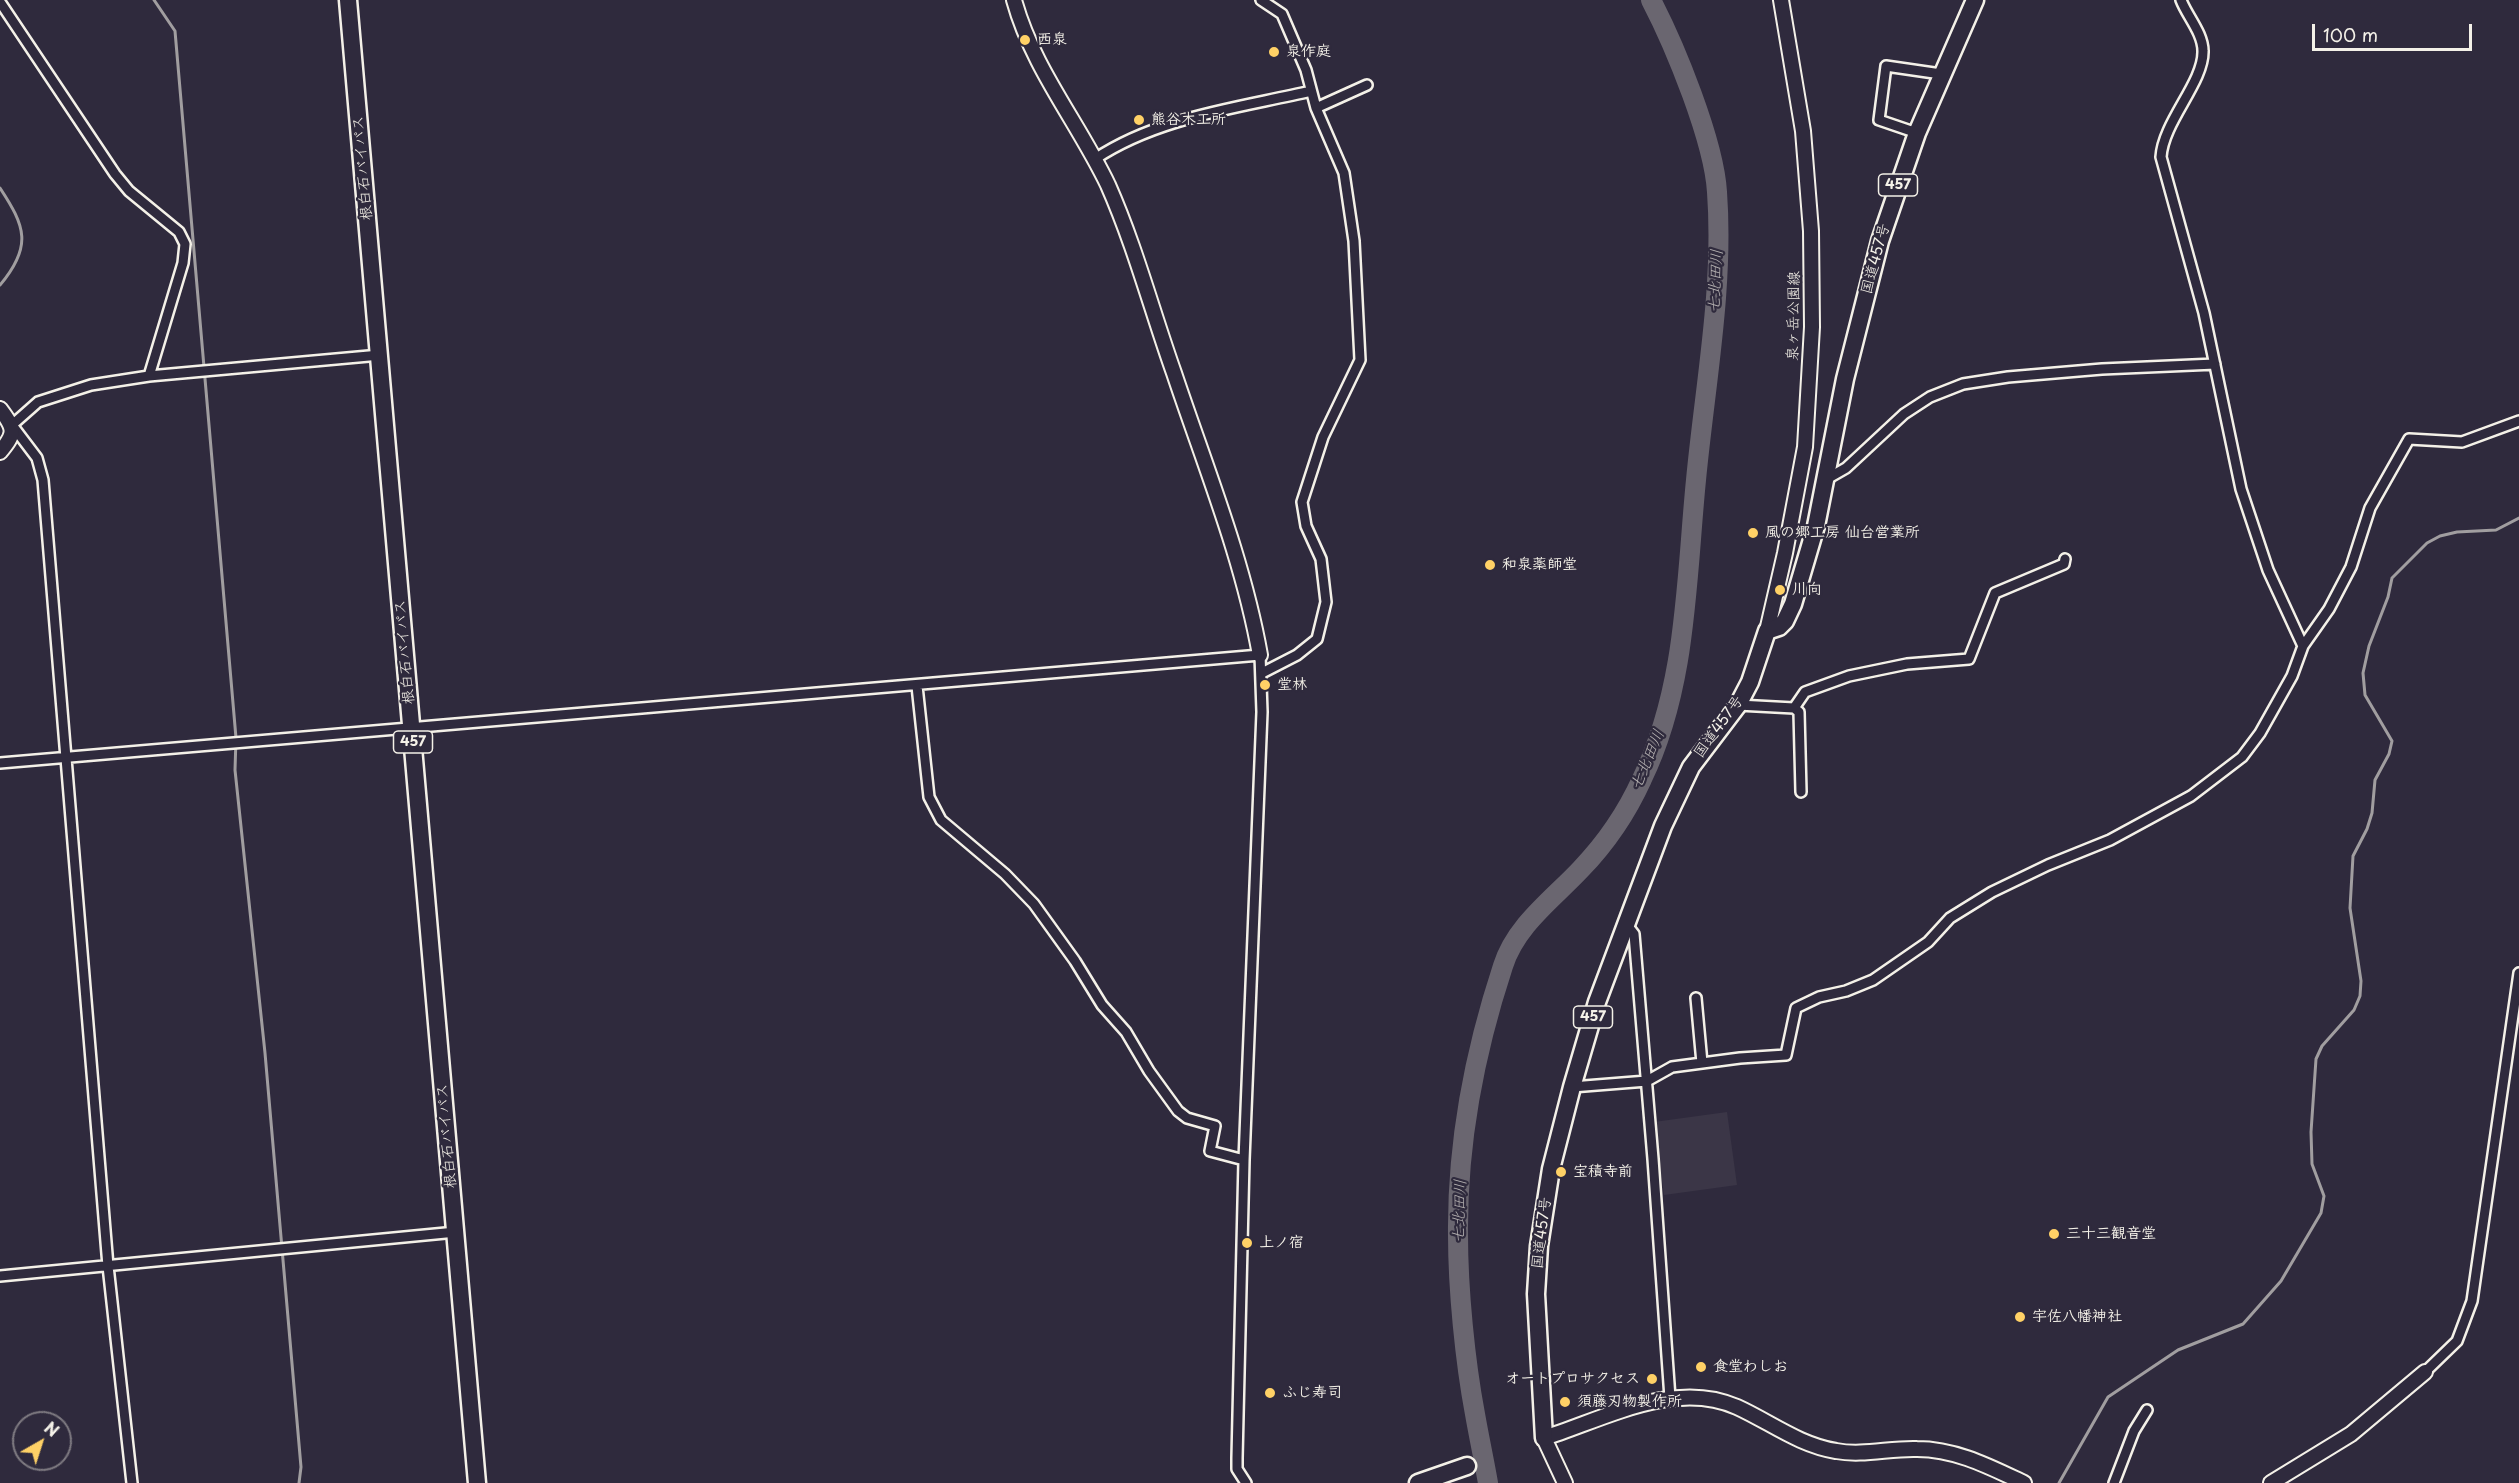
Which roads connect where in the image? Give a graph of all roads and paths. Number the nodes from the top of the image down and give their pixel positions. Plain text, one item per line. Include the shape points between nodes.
1 (348, 0) edge
2 (1014, 0) edge
3 (1261, 0) edge
4 (1781, 0) edge
5 (1975, 0) edge
6 (2181, 0) edge
7 (0, 2) edge
8 (1941, 74) junction
9 (1367, 85) dead end
10 (1311, 91) junction
11 (1316, 108) junction
12 (1917, 133) junction
13 (1095, 159) junction
14 (380, 355) junction
15 (2215, 364) junction
16 (149, 376) junction
17 (0, 409) edge
18 (2519, 421) edge
19 (12, 425) junction
20 (0, 452) edge
21 (1825, 480) junction
22 (2065, 559) dead end
23 (1767, 631) junction
24 (2303, 646) junction
25 (1260, 655) junction
26 (1262, 674) junction
27 (917, 686) junction
28 (1738, 705) junction
29 (1794, 708) junction
30 (411, 728) junction
31 (64, 758) junction
32 (0, 763) edge
33 (1801, 792) dead end
34 (1627, 925) junction
35 (2519, 973) edge
36 (1696, 998) dead end
37 (1702, 1063) junction
38 (1647, 1081) junction
39 (1572, 1086) junction
40 (1244, 1160) junction
41 (456, 1232) junction
42 (108, 1266) junction
43 (0, 1276) edge
44 (2426, 1372) joint
45 (1670, 1398) junction
46 (2147, 1410) dead end
47 (1544, 1438) junction
48 (1467, 1466) dead end
49 (132, 1483) edge
50 (477, 1483) edge
51 (1246, 1483) edge
52 (1418, 1483) edge
53 (1565, 1483) edge
54 (2024, 1483) edge
55 (2114, 1483) edge
56 (2271, 1483) edge

1 - 14 highway, 根白石バイパス / 457
2 - 13 main road via 1035,58
3 - 10 street via 1282,14
4 - 23 main road, 泉ヶ岳公園線 via 1803,131 1811,231 1812,327 1804,447
5 - 8 highway, 国道457号 / 457
6 - 15 street via 2203,51 2200,65 2162,142 2161,157
7 - 16 street via 115,174 129,191 179,232 185,244 183,263
8 - 12 highway, 国道457号 / 457
8 - 12 street via 1886,66 1879,120
9 - 11 street
10 - 11 street
10 - 13 street via 1149,129
11 - 26 street via 1344,173 1354,241 1360,360 1323,437 1302,502 1306,526 1321,559 1326,602 1317,639
12 - 21 highway, 国道457号 / 457 via 1880,241 1845,379
13 - 25 main road via 1132,248 1220,509 1254,619
14 - 16 street
14 - 30 highway, 根白石バイパス / 457
15 - 21 street via 2102,369 1963,384 1929,397 1904,414 1846,468
15 - 24 street via 2238,477 2253,528
16 - 19 street via 91,385 39,402
17 - 19 main road
18 - 24 street via 2462,442 2409,439 2370,508 2351,567 2330,609
19 - 20 main road via 12,436
19 - 31 street via 41,466
21 - 23 highway, 国道457号 / 457 via 1793,604 1785,621
22 - 29 street via 2064,564 1995,593 1969,659 1907,664 1849,676 1805,692
23 - 28 highway, 国道457号 / 457
24 - 37 street via 2292,676 2255,741 2242,757 2191,796 2110,840 1992,892 1950,918 1928,942 1873,980 1796,1008 1786,1055
25 - 26 street
25 - 27 street
26 - 40 street
27 - 30 street
27 - 40 street via 929,797 940,820 1005,874 1034,904 1178,1111 1187,1118 1215,1126 1210,1151
28 - 29 street
28 - 34 highway, 国道457号 / 457 via 1691,767 1663,826
29 - 33 street via 1799,712
30 - 31 street
30 - 41 highway, 根白石バイパス / 457
31 - 32 street
31 - 42 street
34 - 38 street via 1634,934
34 - 39 highway, 国道457号 / 457 via 1597,1002
35 - 44 street via 2472,1301 2457,1341
36 - 37 street
37 - 38 street via 1672,1067
38 - 39 street
38 - 45 street
39 - 47 highway, 国道457号 / 457 via 1551,1169 1539,1246 1536,1294
40 - 51 street via 1237,1469
41 - 42 street
41 - 50 highway, 根白石バイパス / 457
42 - 43 street
42 - 49 street
44 - 56 main road via 2351,1434
45 - 47 main road
45 - 54 main road via 1718,1400 1816,1447 1855,1454 1934,1450 1969,1458
46 - 55 street via 2134,1431
47 - 53 main road
48 - 52 highway

